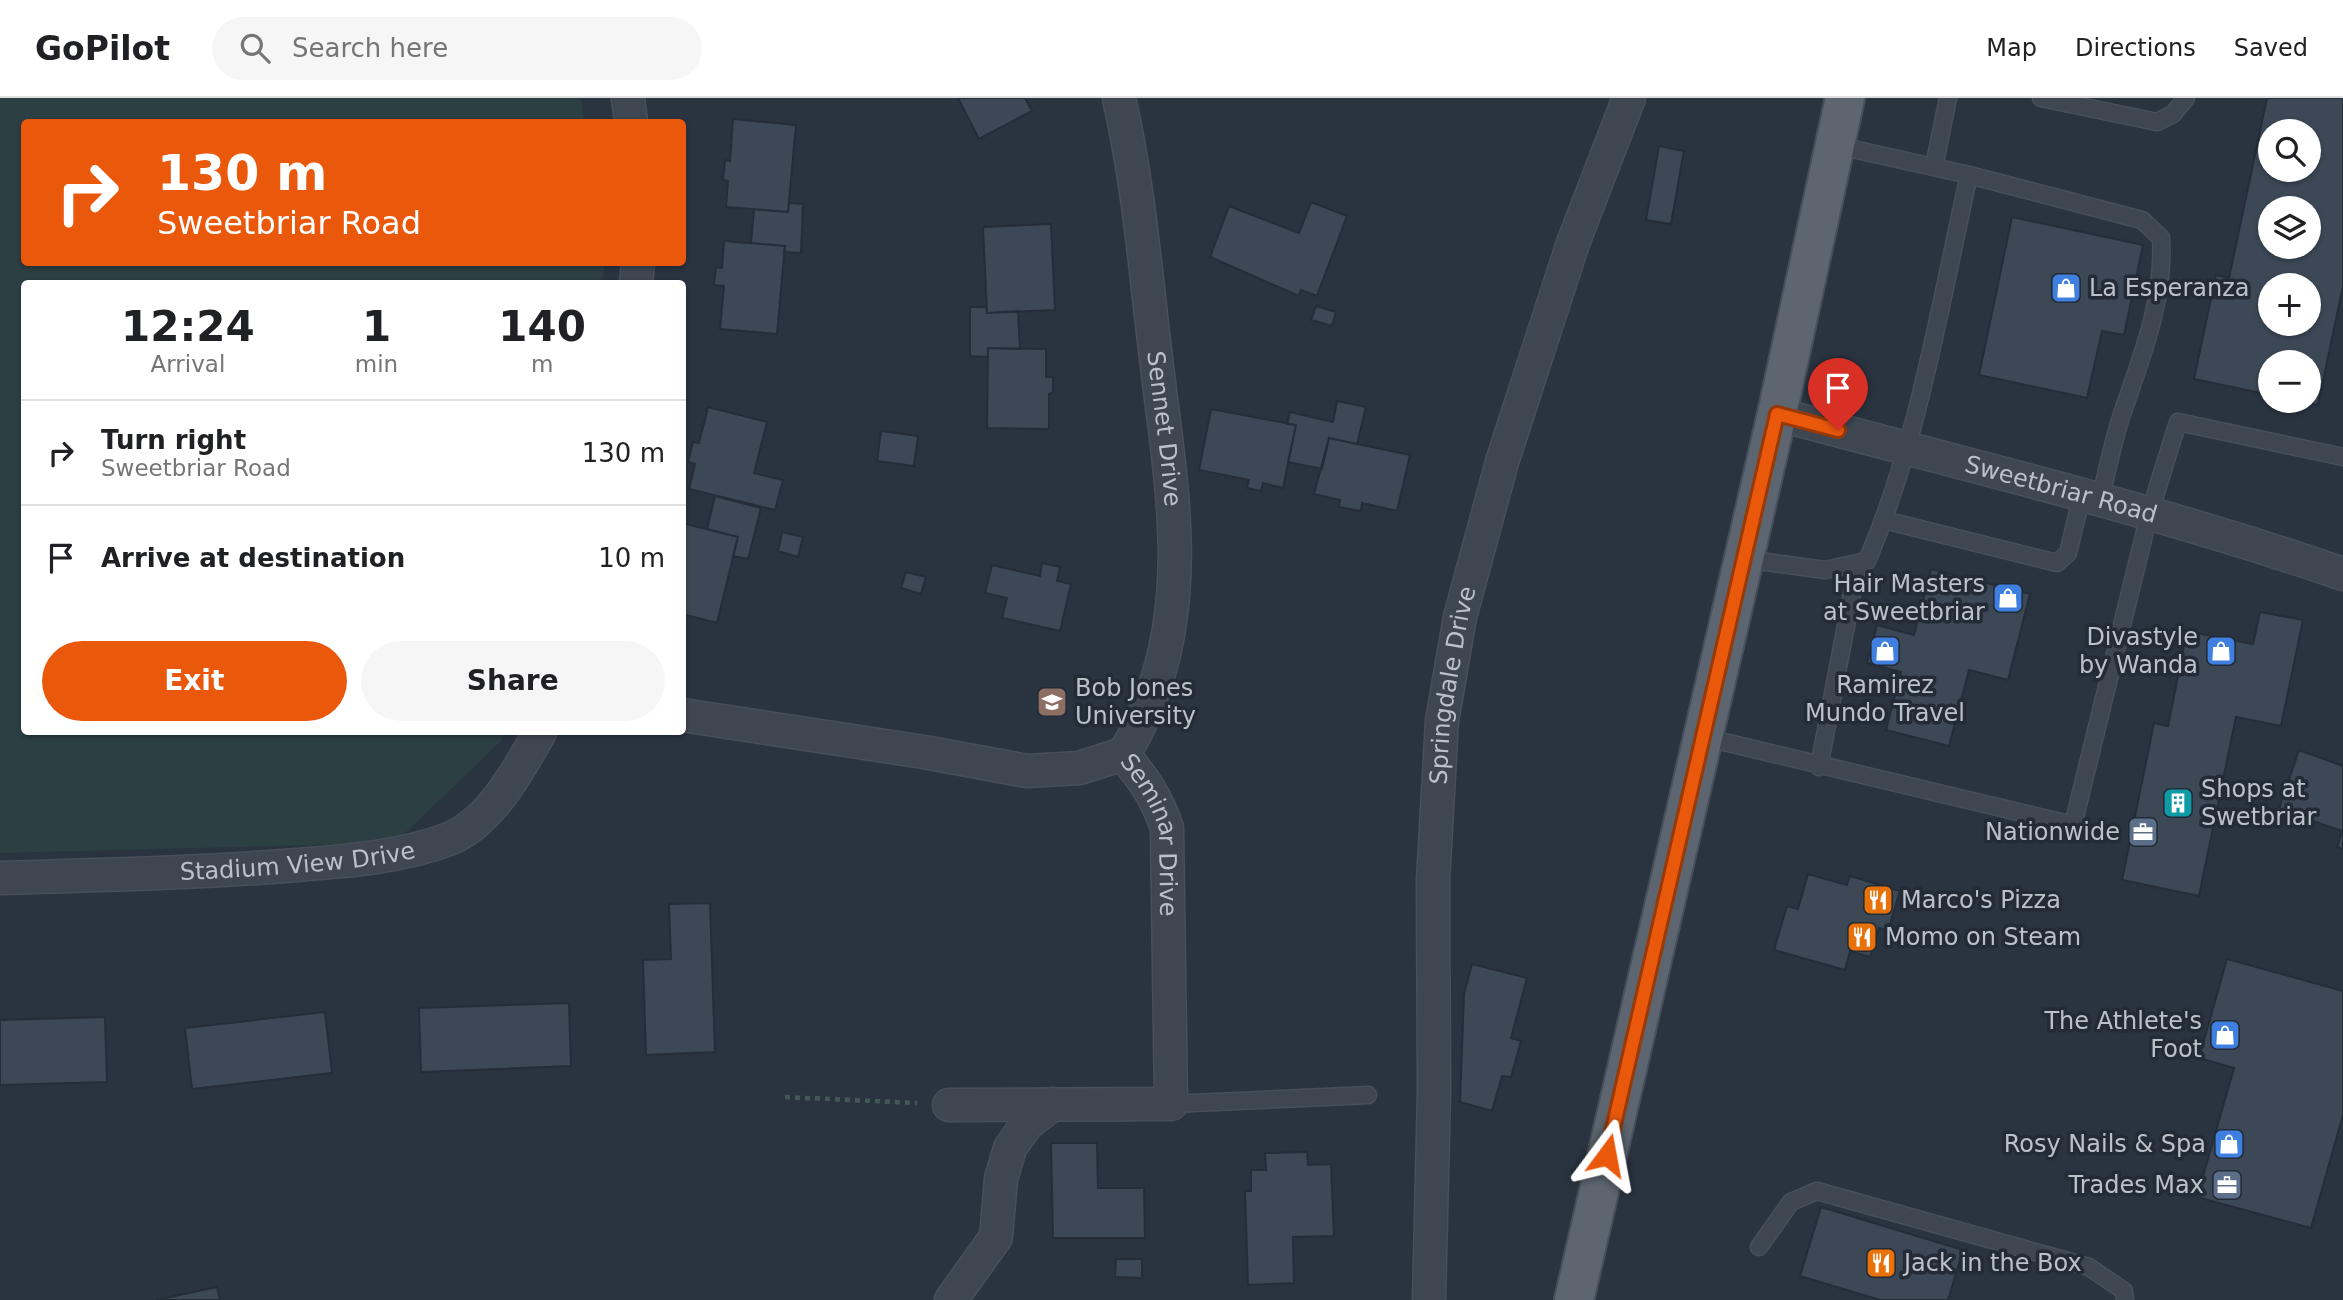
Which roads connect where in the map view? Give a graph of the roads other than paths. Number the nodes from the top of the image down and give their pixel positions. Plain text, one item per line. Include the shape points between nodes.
1 (628, 98) edge
2 (1119, 98) edge
3 (1629, 98) edge
4 (1845, 98) edge
5 (1948, 98) edge
6 (2042, 98) edge
7 (2186, 98) edge
8 (631, 119) edge
9 (1835, 145) junction
10 (1934, 167) junction
11 (1969, 175) junction
12 (1777, 414) junction
13 (1908, 449) junction
14 (2343, 457) edge
15 (2091, 498) junction
16 (2149, 515) junction
17 (1884, 520) junction
18 (1744, 559) junction
19 (1858, 563) junction
20 (2343, 574) edge
21 (686, 716) edge
22 (538, 735) edge
23 (1703, 737) junction
24 (1123, 754) junction
25 (1819, 767) junction
26 (0, 878) edge
27 (1368, 1095) dead end
28 (1053, 1104) junction
29 (1171, 1104) junction
30 (950, 1105) road end
31 (1759, 1247) dead end
32 (951, 1300) edge
33 (1429, 1300) edge
34 (1574, 1300) edge
35 (2125, 1300) edge

1 - 8 street
2 - 24 street, Sennet Drive via 1134,165 1176,551 1167,647 1136,737
3 - 33 street, Springdale Drive via 1573,243 1503,462 1460,617 1442,721 1433,881
4 - 9 main road
5 - 10 lane
6 - 7 lane via 2157,122 2174,114
9 - 10 lane
9 - 12 main road
10 - 11 lane
11 - 13 lane
11 - 15 lane via 2142,220 2161,238 2161,280 2138,371
12 - 13 street, Sweetbriar Road
12 - 18 main road
13 - 15 street, Sweetbriar Road
13 - 17 lane
14 - 16 lane via 2178,422
15 - 16 street, Sweetbriar Road
15 - 17 lane via 2068,553 2057,563
16 - 20 street, Sweetbriar Road
16 - 25 lane via 2073,825
17 - 19 lane via 1867,561
18 - 19 lane via 1825,570
18 - 23 main road
19 - 25 lane
21 - 24 street, Seminar Drive via 1027,771 1079,768
22 - 26 street, Stadium View Drive via 490,809 450,838 390,854 232,870
23 - 25 lane
23 - 34 main road
24 - 29 street, Seminar Drive via 1158,800 1167,828
27 - 29 lane
28 - 29 street
28 - 30 street
28 - 32 street via 1027,1124 1010,1148 1001,1179 996,1237
31 - 35 lane via 1791,1202 1817,1191 2089,1267 2124,1291

